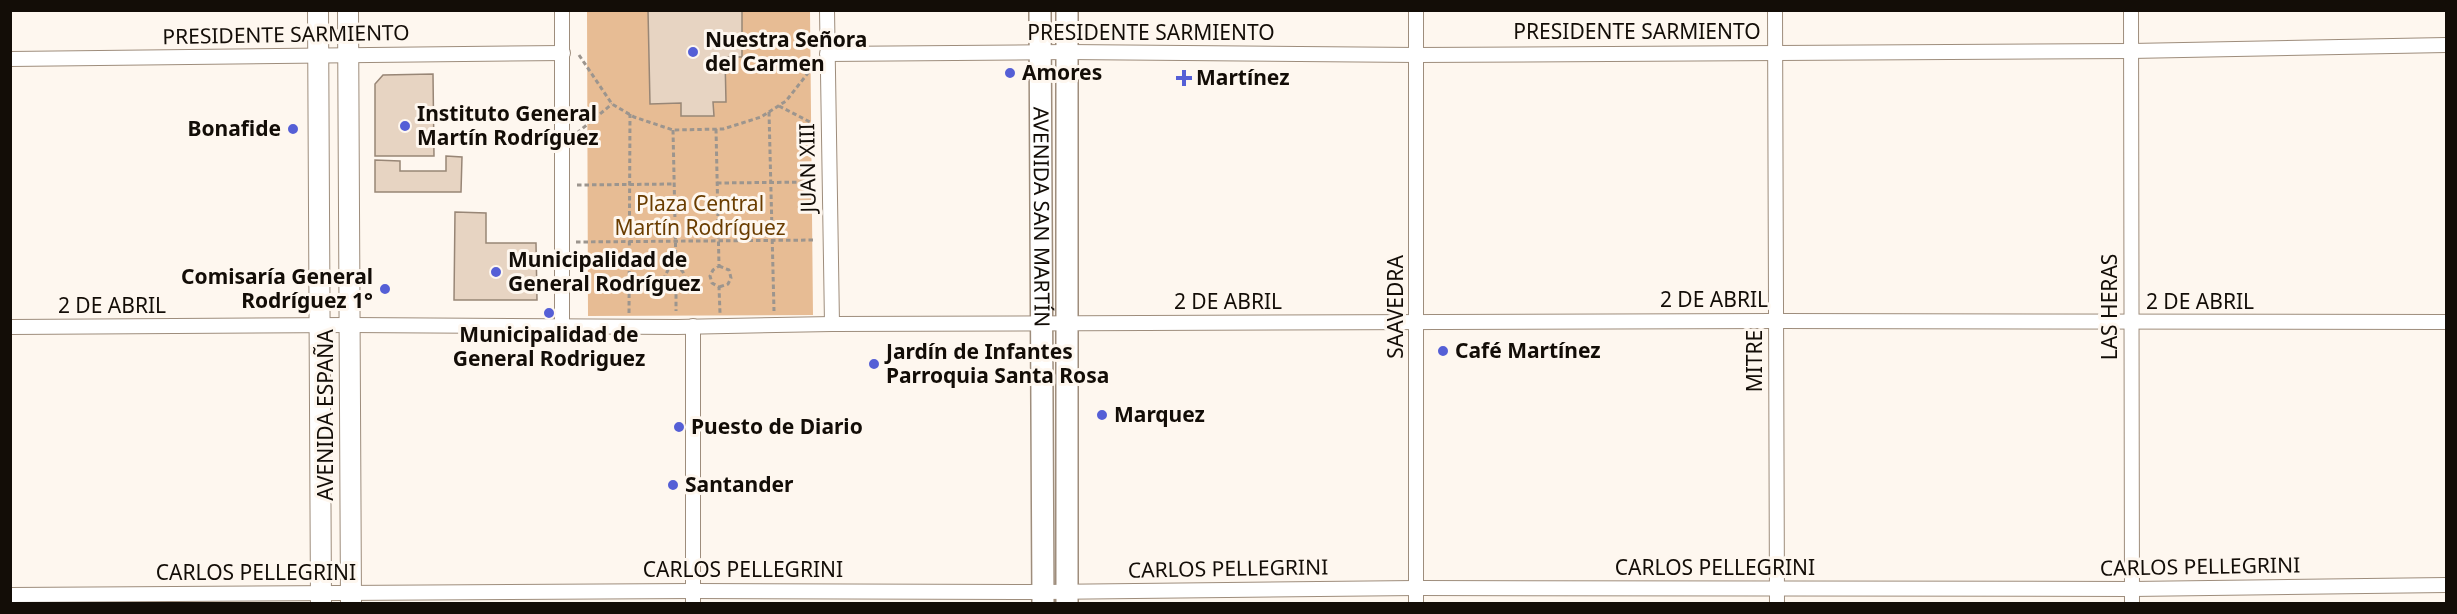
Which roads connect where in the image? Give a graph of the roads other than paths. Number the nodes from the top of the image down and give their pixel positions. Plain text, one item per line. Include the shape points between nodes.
1 (318, 10) edge
2 (348, 10) edge
3 (562, 10) edge
4 (827, 10) edge
5 (1040, 10) edge
6 (1067, 10) edge
7 (1416, 10) edge
8 (1775, 10) edge
9 (2131, 10) edge
10 (2446, 45) edge
11 (2131, 51) junction
12 (1067, 52) junction
13 (1775, 52) junction
14 (1040, 53) junction
15 (563, 54) junction
16 (827, 54) junction
17 (319, 55) junction
18 (349, 55) junction
19 (1417, 55) junction
20 (10, 59) edge
21 (1776, 321) junction
22 (1417, 322) junction
23 (2446, 322) edge
24 (2130, 323) junction
25 (832, 324) junction
26 (1066, 324) junction
27 (350, 325) junction
28 (1041, 325) junction
29 (320, 326) junction
30 (693, 326) junction
31 (10, 327) edge
32 (562, 327) junction
33 (2446, 585) edge
34 (1416, 588) junction
35 (2132, 589) junction
36 (10, 595) edge
37 (693, 597) edge
38 (1777, 597) edge
39 (1043, 598) edge
40 (1067, 598) edge
41 (321, 599) edge
42 (351, 599) edge
43 (1416, 603) edge
44 (2132, 603) edge

1 - 17 main road, AVENIDA ESPAÑA
2 - 18 main road, AVENIDA ESPAÑA
3 - 15 street
4 - 16 street, JUAN XIII
5 - 14 main road, AVENIDA SAN MARTÍN
6 - 12 main road, AVENIDA SAN MARTÍN
7 - 19 street, SAAVEDRA
8 - 13 street, MITRE
9 - 11 street, LAS HERAS
10 - 11 street, PRESIDENTE SARMIENTO
11 - 13 street, PRESIDENTE SARMIENTO
11 - 24 street, LAS HERAS
12 - 14 street, PRESIDENTE SARMIENTO
12 - 19 street, PRESIDENTE SARMIENTO
12 - 26 main road, AVENIDA SAN MARTÍN
13 - 19 street, PRESIDENTE SARMIENTO
13 - 21 street, MITRE
14 - 16 street, PRESIDENTE SARMIENTO
14 - 28 main road, AVENIDA SAN MARTÍN
15 - 18 street, PRESIDENTE SARMIENTO
15 - 32 street
16 - 25 street, JUAN XIII
17 - 18 street, PRESIDENTE SARMIENTO
17 - 20 street, PRESIDENTE SARMIENTO
17 - 29 main road, AVENIDA ESPAÑA
18 - 27 main road, AVENIDA ESPAÑA
19 - 22 street, SAAVEDRA
21 - 22 street, 2 DE ABRIL
21 - 24 street, 2 DE ABRIL
21 - 38 street, MITRE
22 - 26 street, 2 DE ABRIL
22 - 34 street, SAAVEDRA
23 - 24 street, 2 DE ABRIL
24 - 35 street, LAS HERAS
25 - 28 street, 2 DE ABRIL
25 - 30 street, 2 DE ABRIL
26 - 28 street, 2 DE ABRIL
26 - 40 main road, AVENIDA SAN MARTÍN
27 - 29 street, 2 DE ABRIL
27 - 32 street, 2 DE ABRIL
27 - 42 main road, AVENIDA ESPAÑA
28 - 39 main road, AVENIDA SAN MARTÍN
29 - 31 street, 2 DE ABRIL
29 - 41 main road, AVENIDA ESPAÑA
30 - 32 street, 2 DE ABRIL
30 - 37 street
33 - 35 street, CARLOS PELLEGRINI
34 - 38 street, CARLOS PELLEGRINI
34 - 40 street, CARLOS PELLEGRINI
34 - 43 street, SAAVEDRA
35 - 38 street, CARLOS PELLEGRINI
35 - 44 street, LAS HERAS
36 - 41 street, CARLOS PELLEGRINI
37 - 39 street, CARLOS PELLEGRINI
37 - 42 street, CARLOS PELLEGRINI
39 - 40 street, CARLOS PELLEGRINI
41 - 42 street, CARLOS PELLEGRINI

